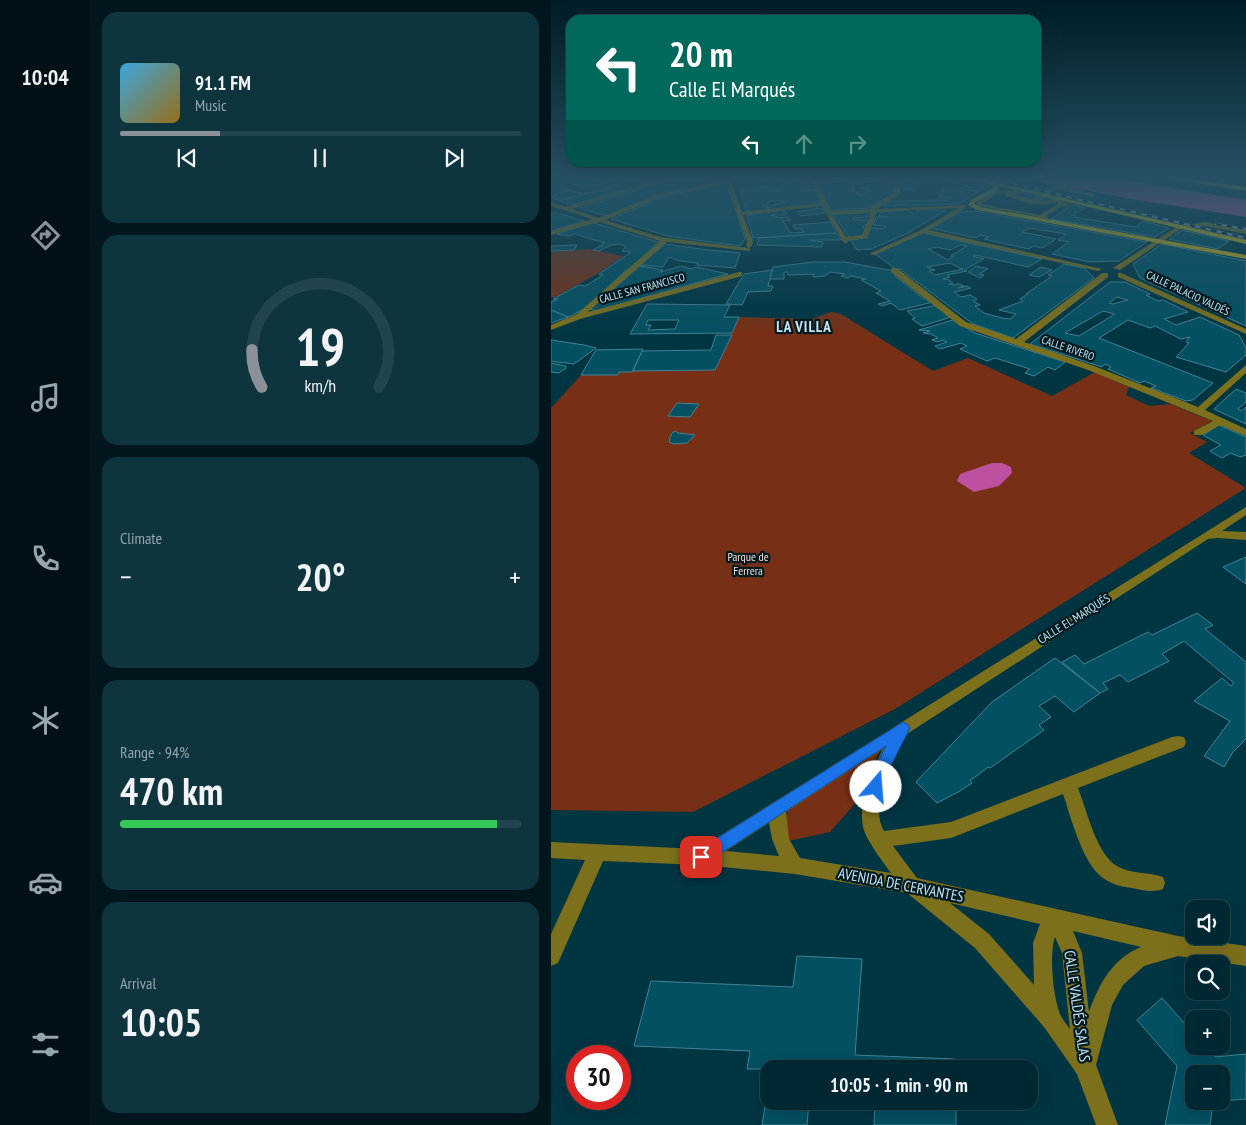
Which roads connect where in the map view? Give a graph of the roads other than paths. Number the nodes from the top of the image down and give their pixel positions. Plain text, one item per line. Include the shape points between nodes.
1 (631, 230) edge
2 (746, 230) edge
3 (839, 230) edge
4 (868, 230) edge
5 (1108, 230) edge
6 (1175, 230) edge
7 (1195, 230) edge
8 (923, 231) joint
9 (665, 240) junction
10 (1160, 240) junction
11 (1246, 242) edge
12 (873, 254) dead end
13 (1246, 257) edge
14 (894, 270) dead end
15 (1119, 271) junction
16 (1101, 272) junction
17 (739, 274) dead end
18 (577, 317) junction
19 (552, 327) edge
20 (1246, 332) edge
21 (1017, 343) junction
22 (1246, 368) edge
23 (1199, 411) junction
24 (1220, 421) junction
25 (1198, 433) dead end
26 (1246, 433) edge
27 (1246, 510) edge
28 (1246, 536) edge
29 (1203, 538) junction
30 (903, 728) junction
31 (1178, 742) dead end
32 (1068, 784) junction
33 (778, 808) junction
34 (879, 840) junction
35 (551, 850) edge
36 (598, 852) junction
37 (701, 857) junction
38 (795, 866) junction
39 (1156, 883) dead end
40 (911, 885) junction
41 (1053, 917) junction
42 (1178, 946) junction
43 (551, 956) edge
44 (1246, 956) edge
45 (1051, 1020) junction
46 (1085, 1067) junction
47 (1107, 1125) edge

1 - 9 street
2 - 9 street via 750,241 748,248
3 - 4 street via 846,241 865,237
5 - 10 main road
6 - 10 street
7 - 11 main road
8 - 12 street
8 - 16 street
9 - 18 street
10 - 13 main road
10 - 15 street
14 - 21 street, CALLE RIVERO via 963,324
15 - 16 street via 1105,267
15 - 20 street, CALLE PALACIO VALDÉS
16 - 21 street
17 - 18 street, CALLE SAN FRANCISCO
18 - 19 street, CALLE SAN FRANCISCO
21 - 23 street, CALLE RIVERO
22 - 23 street
23 - 24 street, CALLE RIVERO
24 - 25 street
24 - 26 street, CALLE RIVERO
27 - 29 street, CALLE EL MARQUÉS
28 - 29 street via 1218,534
29 - 30 street, CALLE EL MARQUÉS
30 - 33 street, CALLE EL MARQUÉS
30 - 34 street, CALLE EL MARQUÉS via 880,771 872,803 872,827
31 - 32 street
32 - 34 street via 951,830
32 - 39 street via 1097,861 1108,871 1125,878
33 - 37 street, CALLE EL MARQUÉS
33 - 38 street via 777,831 786,855
34 - 40 street, CALLE EL MARQUÉS
35 - 36 street, AVENIDA DE CERVANTES
36 - 37 street, AVENIDA DE CERVANTES
36 - 43 street
37 - 38 street, AVENIDA DE CERVANTES
38 - 40 street, AVENIDA DE CERVANTES
40 - 41 street, AVENIDA DE CERVANTES
40 - 45 street via 983,941
41 - 42 street, AVENIDA DE CERVANTES
41 - 45 street via 1043,942 1043,981
41 - 46 street, CALLE VALDÉS SALAS via 1072,953
42 - 44 street, AVENIDA DE CERVANTES
42 - 46 street via 1138,959 1117,976 1102,1001
45 - 46 street
46 - 47 street, CALLE VALDÉS SALAS

